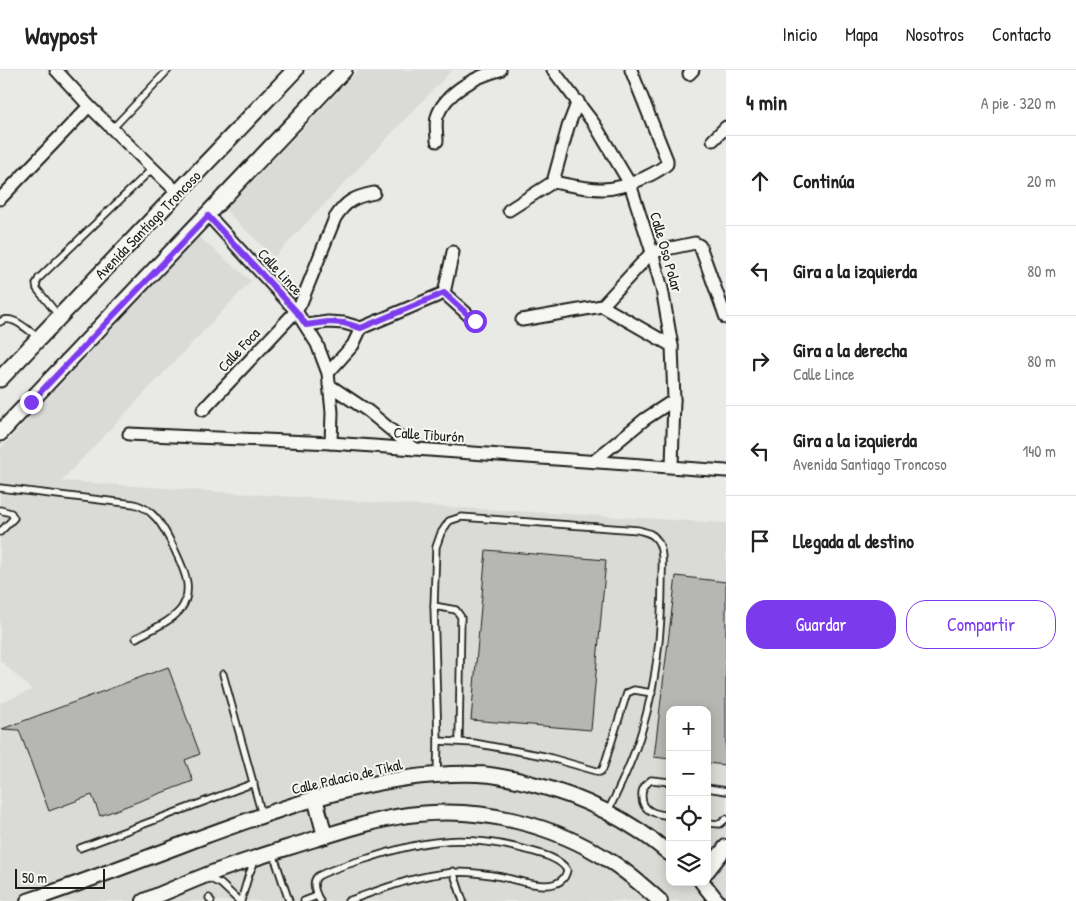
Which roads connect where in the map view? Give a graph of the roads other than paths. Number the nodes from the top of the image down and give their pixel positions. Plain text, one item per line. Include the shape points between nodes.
1 (56, 70) edge
2 (168, 70) edge
3 (295, 70) edge
4 (344, 70) edge
5 (500, 70) edge
6 (553, 70) edge
7 (631, 70) edge
8 (578, 101) junction
9 (89, 106) junction
10 (726, 127) edge
11 (112, 128) junction
12 (713, 140) dead end
13 (437, 141) dead end
14 (152, 169) junction
15 (553, 182) junction
16 (630, 184) junction
17 (374, 193) dead end
18 (178, 194) junction
19 (0, 199) edge
20 (509, 210) dead end
21 (208, 216) junction
22 (453, 252) dead end
23 (652, 252) junction
24 (444, 293) junction
25 (602, 306) junction
26 (296, 311) junction
27 (60, 317) junction
28 (726, 318) edge
29 (522, 320) dead end
30 (475, 321) dead end
31 (0, 322) edge
32 (306, 325) junction
33 (361, 328) junction
34 (39, 338) junction
35 (672, 346) junction
36 (0, 379) edge
37 (329, 379) junction
38 (674, 400) junction
39 (203, 410) dead end
40 (0, 433) edge
41 (129, 434) dead end
42 (330, 443) junction
43 (414, 449) junction
44 (594, 461) junction
45 (672, 466) junction
46 (726, 471) edge
47 (0, 488) edge
48 (0, 510) edge
49 (0, 532) edge
50 (434, 606) junction
51 (136, 638) dead end
52 (223, 674) dead end
53 (652, 693) junction
54 (438, 741) junction
55 (459, 741) junction
56 (437, 774) junction
57 (666, 782) edge
58 (254, 783) junction
59 (711, 789) edge
60 (726, 791) edge
61 (315, 798) junction
62 (608, 811) junction
63 (262, 815) junction
64 (666, 815) edge
65 (726, 819) edge
66 (711, 823) edge
67 (326, 836) junction
68 (726, 847) edge
69 (80, 848) dead end
70 (666, 851) edge
71 (273, 852) junction
72 (256, 858) junction
73 (711, 865) edge
74 (453, 871) junction
75 (204, 876) junction
76 (705, 886) edge
77 (319, 899) edge
78 (28, 901) edge
79 (144, 901) edge
80 (240, 901) edge
81 (289, 901) edge
82 (304, 901) edge
83 (348, 901) edge
84 (463, 901) edge
85 (660, 901) edge
86 (717, 901) edge

1 - 9 street
2 - 11 lane
3 - 18 main road, Avenida Santiago Troncoso
4 - 21 main road
5 - 13 street via 463,86 442,106 436,119
6 - 8 street, Calle Oso Polar
7 - 16 street via 667,164
8 - 15 street
8 - 16 street, Calle Oso Polar
9 - 11 street
9 - 19 street
10 - 12 street
11 - 14 street
14 - 18 street
14 - 27 lane via 39,278 36,289
15 - 16 street via 608,190
15 - 20 street
16 - 23 street, Calle Oso Polar
17 - 26 street, Calle Foca via 343,205
18 - 27 main road, Avenida Santiago Troncoso
21 - 26 street, Calle Lince
21 - 40 main road
22 - 24 street
23 - 25 street
23 - 28 street via 698,244
23 - 35 street, Calle Oso Polar
24 - 30 street
24 - 33 street
25 - 29 street
25 - 35 street
26 - 32 street, Calle Lince
26 - 39 street, Calle Foca
27 - 34 main road, Avenida Santiago Troncoso
31 - 34 lane via 11,319
32 - 33 street via 328,322
32 - 37 street, Calle Lince via 318,344
33 - 37 street
34 - 36 main road, Avenida Santiago Troncoso
35 - 38 street, Calle Oso Polar
37 - 42 street, Calle Lince
37 - 43 street
38 - 44 street
38 - 45 street, Calle Oso Polar
41 - 42 street, Calle Tiburón
42 - 43 street, Calle Tiburón
43 - 44 street, Calle Tiburón
44 - 45 street, Calle Tiburón
45 - 46 street, Calle Tiburón
47 - 51 lane via 134,504 142,506 156,518 170,538 187,582 187,594 181,609 170,619
48 - 49 lane via 11,513 14,518
50 - 53 lane via 436,547 449,521 460,517 650,533 658,541 662,555 662,615
50 - 54 lane
50 - 55 lane via 456,610 461,617
52 - 58 lane
53 - 55 lane via 634,690 627,693 600,772 544,756
53 - 62 lane via 642,731
54 - 55 lane
54 - 56 lane
56 - 61 street, Calle Palacio de Tikal
56 - 62 street, Calle Palacio de Tikal via 479,774 515,779 553,789
57 - 64 lane via 651,780 641,792 642,803 647,809
58 - 63 lane
58 - 69 lane
59 - 60 lane
61 - 63 street, Calle Palacio de Tikal
61 - 67 street
62 - 70 street, Calle Palacio de Tikal
63 - 78 street, Calle Palacio de Tikal
65 - 66 lane via 720,824
67 - 71 street
67 - 85 street via 386,818 420,813 493,815 532,825 610,860
68 - 73 street
71 - 72 street
71 - 81 lane
72 - 75 street
72 - 80 lane
74 - 77 lane via 546,885 562,879 567,870 561,862 510,845 478,840 442,840 404,846 318,876 314,883
74 - 83 lane
74 - 84 lane
75 - 79 street
75 - 80 lane via 221,884
76 - 86 street
77 - 82 lane

